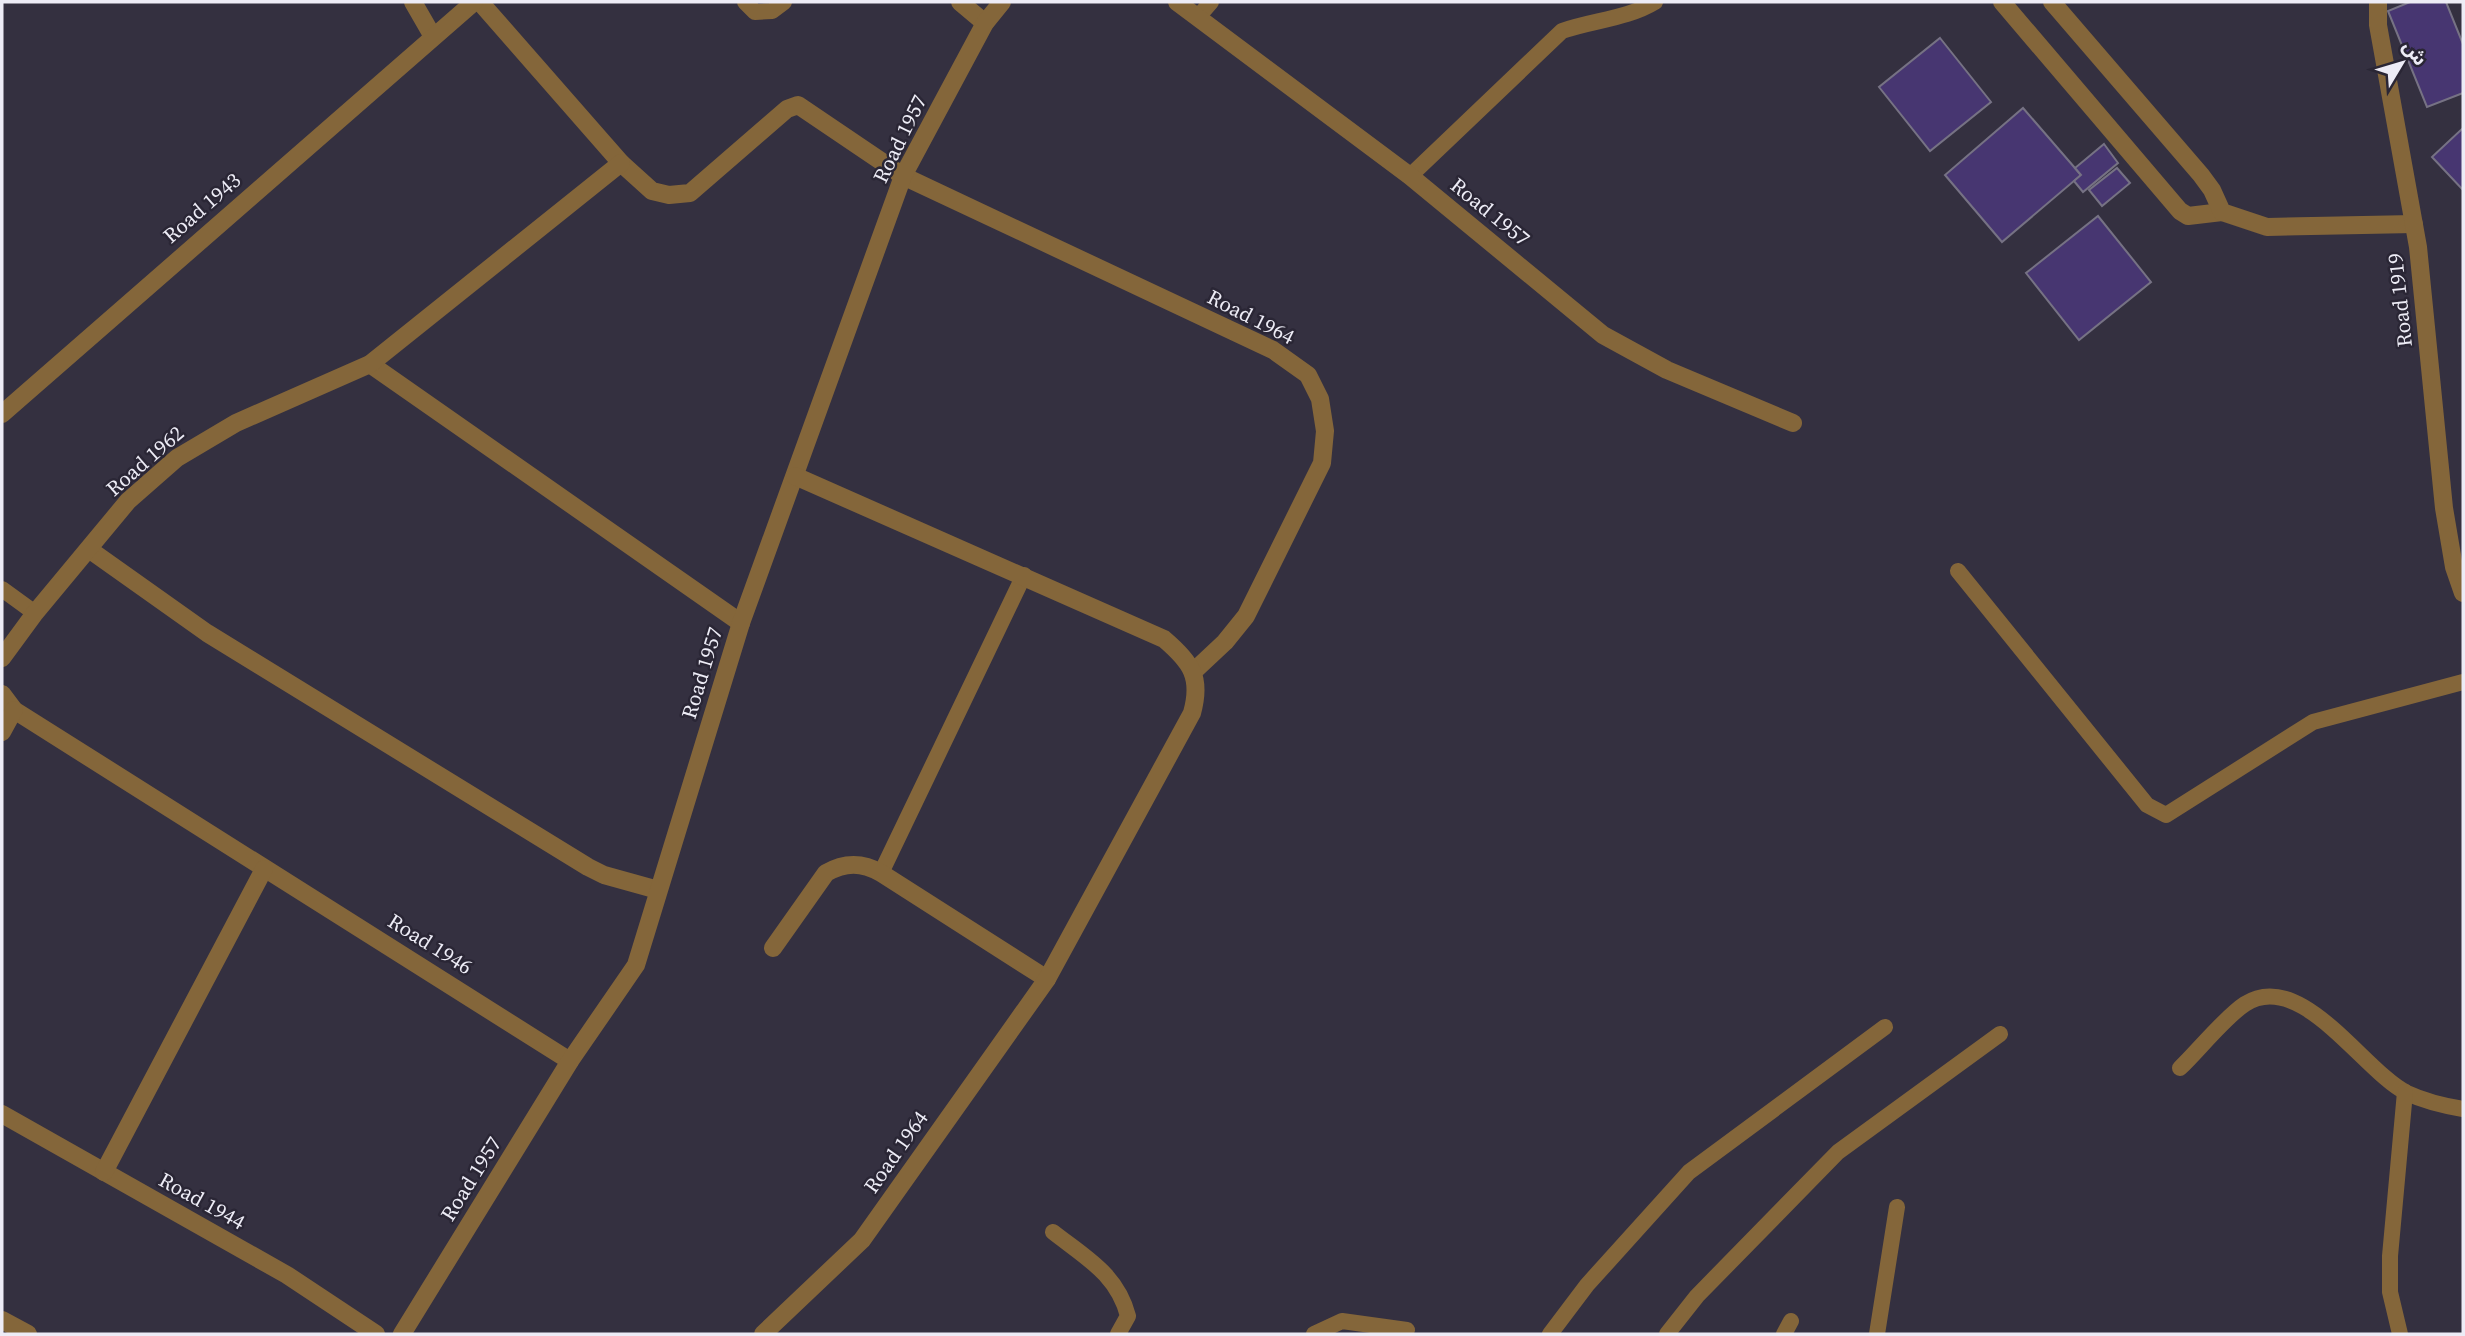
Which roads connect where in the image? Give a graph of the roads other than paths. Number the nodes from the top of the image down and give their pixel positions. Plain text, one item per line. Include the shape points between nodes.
1 (413, 2) edge
2 (474, 2) edge
3 (480, 2) edge
4 (745, 2) edge
5 (783, 2) edge
6 (960, 2) edge
7 (1002, 2) edge
8 (1177, 2) edge
9 (1211, 2) edge
10 (1655, 2) edge
11 (2001, 2) edge
12 (2052, 2) edge
13 (2378, 2) edge
14 (1198, 17) junction
15 (985, 23) junction
16 (432, 35) junction
17 (621, 163) junction
18 (904, 176) junction
19 (1410, 176) junction
20 (2222, 212) junction
21 (2414, 224) junction
22 (370, 364) junction
23 (2, 414) edge
24 (1794, 424) dead end
25 (795, 476) junction
26 (90, 550) junction
27 (1958, 571) dead end
28 (1024, 575) junction
29 (2, 589) edge
30 (2463, 593) edge
31 (35, 613) junction
32 (741, 623) junction
33 (2, 658) edge
34 (1193, 672) junction
35 (2463, 682) edge
36 (2, 694) edge
37 (13, 710) junction
38 (2, 732) edge
39 (264, 869) junction
40 (881, 873) junction
41 (658, 890) junction
42 (773, 948) dead end
43 (1046, 979) junction
44 (1885, 1027) dead end
45 (2000, 1034) dead end
46 (570, 1061) junction
47 (2180, 1068) dead end
48 (2405, 1093) junction
49 (2463, 1109) edge
50 (2, 1114) edge
51 (104, 1172) junction
52 (1896, 1208) dead end
53 (1053, 1232) dead end
54 (2, 1320) edge
55 (1407, 1330) dead end
56 (29, 1334) edge
57 (376, 1334) edge
58 (402, 1334) edge
59 (763, 1334) edge
60 (1118, 1334) edge
61 (1314, 1334) edge
62 (1549, 1334) edge
63 (1667, 1334) edge
64 (1877, 1334) edge
65 (2400, 1334) edge

1 - 16 street
2 - 16 street, Road 1943
3 - 17 street
4 - 5 lane via 755,12 772,11
6 - 15 street
7 - 15 street, Road 1957
8 - 14 street, Road 1957
9 - 14 lane
10 - 19 lane via 1637,13 1562,31
11 - 20 street via 2180,211 2188,216
12 - 20 street via 2201,175
13 - 21 street, Road 1919 via 2378,25
14 - 19 street, Road 1957
15 - 18 street, Road 1957
16 - 23 street, Road 1943
17 - 18 street, Road 1964 via 652,191 669,195 690,192 787,108 798,105
17 - 22 street, Road 1962
18 - 25 street, Road 1957
18 - 34 street, Road 1964 via 1273,350 1308,375 1320,399 1325,431 1322,463 1246,616
19 - 24 street, Road 1957 via 1614,341 1667,370
20 - 21 street via 2267,227
21 - 30 street, Road 1919 via 2444,508
22 - 26 street, Road 1962 via 206,439 177,458 128,501
22 - 32 street
25 - 28 street
25 - 32 street, Road 1957
26 - 31 street, Road 1962
26 - 41 street via 207,633 588,867
27 - 35 lane via 2147,805 2166,815 2312,722
28 - 34 street via 1164,639
28 - 40 lane
29 - 31 lane
31 - 33 street, Road 1962
32 - 41 street, Road 1957
34 - 43 street, Road 1964 via 1198,693 1192,713
36 - 37 street, Road 1946
37 - 38 street
37 - 39 street, Road 1946
39 - 46 street, Road 1946
39 - 51 street
40 - 42 street via 859,864 826,873
40 - 43 street
41 - 46 street, Road 1957 via 636,965
43 - 59 street, Road 1964 via 862,1240
44 - 62 lane via 1689,1172
45 - 63 lane via 1838,1152 1697,1296
46 - 58 street, Road 1957
47 - 48 lane via 2245,1004 2266,996 2289,998 2346,1040
48 - 49 lane
48 - 65 lane via 2390,1256 2390,1292
50 - 51 street, Road 1944
51 - 57 street, Road 1944 via 286,1275
52 - 64 lane
53 - 60 lane via 1108,1276 1122,1295 1128,1316
54 - 56 street
55 - 61 lane via 1342,1321

